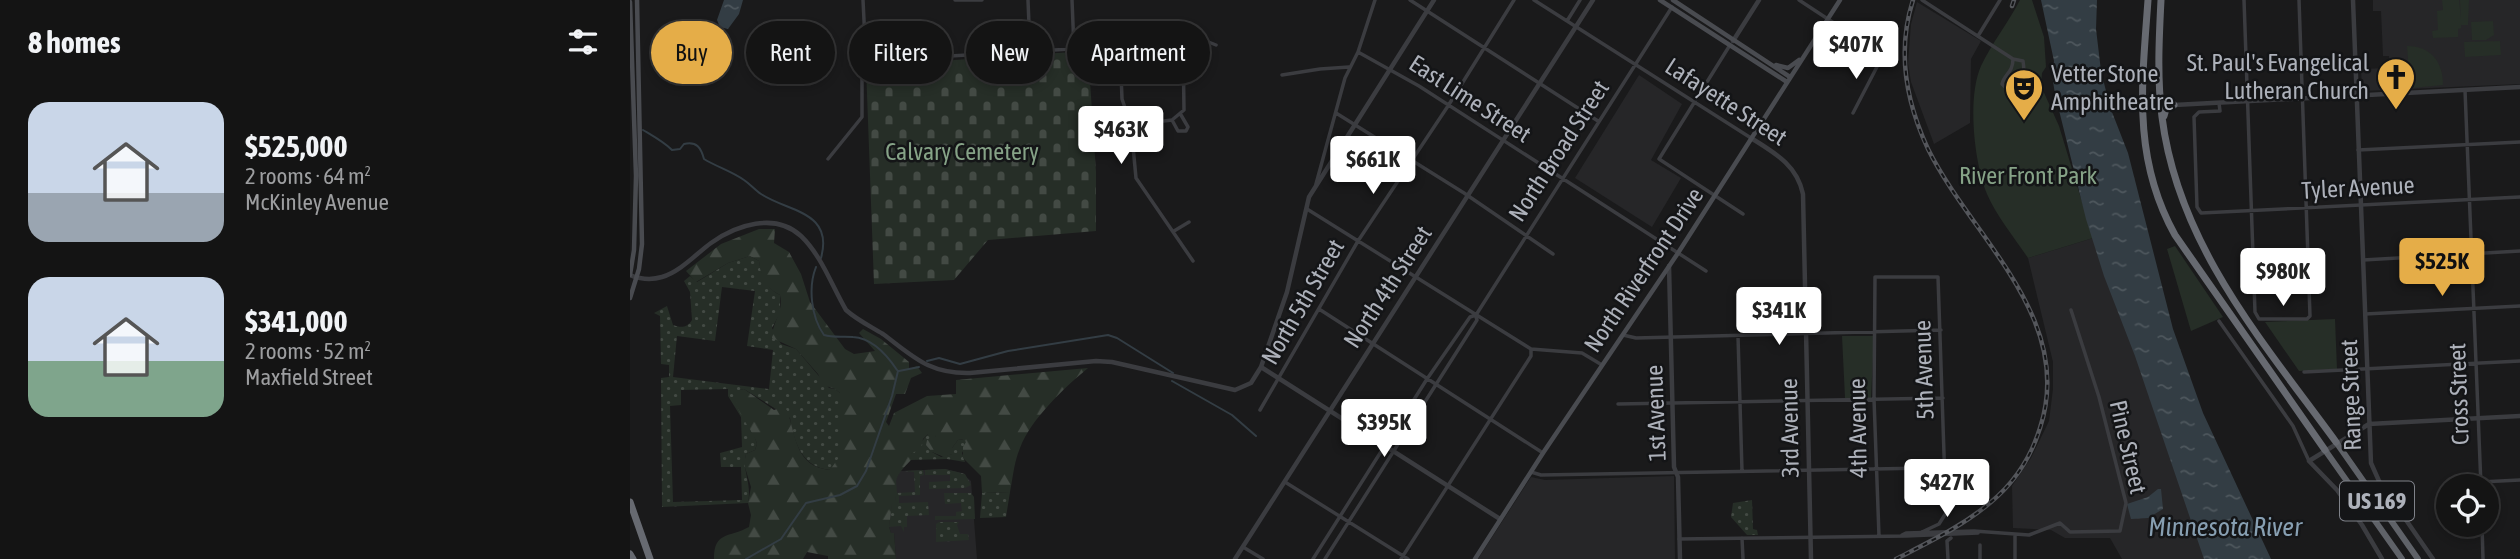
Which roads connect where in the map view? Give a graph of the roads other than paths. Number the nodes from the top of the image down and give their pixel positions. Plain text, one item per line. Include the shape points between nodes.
1 (637, 0) edge
2 (863, 0) edge
3 (955, 0) edge
4 (982, 0) edge
5 (1028, 0) edge
6 (1072, 0) edge
7 (1375, 0) edge
8 (1410, 0) edge
9 (1434, 0) edge
10 (1514, 0) edge
11 (1534, 0) edge
12 (1580, 0) edge
13 (1593, 0) edge
14 (1660, 0) edge
15 (1759, 0) edge
16 (1799, 0) edge
17 (1840, 0) edge
18 (1922, 0) edge
19 (2000, 0) edge
20 (2148, 0) edge
21 (2161, 0) edge
22 (2244, 0) edge
23 (2299, 0) edge
24 (2353, 0) edge
25 (1675, 1) edge
26 (630, 2) edge
27 (1672, 7) junction
28 (1427, 11) junction
29 (1828, 18) junction
30 (864, 21) edge
31 (1029, 21) edge
32 (1073, 21) edge
33 (1567, 21) junction
34 (1576, 27) junction
35 (1978, 36) junction
36 (1734, 40) junction
37 (1210, 43) edge
38 (1216, 45) dead end
39 (1730, 45) junction
40 (1484, 47) junction
41 (1358, 52) junction
42 (1803, 57) junction
43 (2013, 59) junction
44 (1771, 63) junction
45 (1635, 65) junction
46 (1349, 67) junction
47 (1390, 69) junction
48 (1282, 75) dead end
49 (1790, 77) junction
50 (1787, 82) junction
51 (863, 84) edge
52 (1121, 84) edge
53 (1184, 84) edge
54 (1540, 84) junction
55 (2520, 88) edge
56 (637, 90) junction
57 (2159, 90) junction
58 (2465, 90) junction
59 (2357, 96) junction
60 (2302, 99) junction
61 (2247, 101) junction
62 (1693, 102) junction
63 (2219, 103) junction
64 (2174, 105) junction
65 (1448, 106) junction
66 (1336, 113) junction
67 (1853, 113) dead end
68 (1181, 115) junction
69 (1171, 120) junction
70 (1598, 121) junction
71 (1354, 124) junction
72 (1131, 125) junction
73 (1751, 138) junction
74 (1502, 140) junction
75 (2520, 142) edge
76 (2468, 145) junction
77 (2167, 148) junction
78 (2358, 150) junction
79 (828, 159) dead end
80 (1412, 160) junction
81 (1795, 172) joint
82 (639, 176) junction
83 (1561, 178) junction
84 (1316, 184) junction
85 (1468, 195) junction
86 (1715, 195) junction
87 (2520, 197) edge
88 (2470, 199) junction
89 (2361, 205) junction
90 (2305, 208) junction
91 (1307, 209) junction
92 (2252, 210) junction
93 (1743, 214) dead end
94 (1189, 222) dead end
95 (1174, 231) junction
96 (1526, 234) junction
97 (1358, 241) junction
98 (2520, 251) edge
99 (1678, 253) junction
100 (1553, 254) dead end
101 (2472, 254) junction
102 (2363, 260) junction
103 (1193, 261) dead end
104 (1669, 265) junction
105 (1706, 271) dead end
106 (630, 275) edge
107 (1416, 276) junction
108 (1938, 277) joint
109 (637, 278) junction
110 (630, 298) edge
111 (2520, 306) edge
112 (1319, 309) junction
113 (2473, 309) junction
114 (2071, 310) dead end
115 (2365, 314) junction
116 (1475, 315) junction
117 (2219, 321) dead end
118 (1941, 330) junction
119 (1874, 331) junction
120 (1806, 334) junction
121 (1623, 335) junction
122 (1738, 336) junction
123 (1671, 337) junction
124 (1373, 343) junction
125 (1531, 349) junction
126 (2520, 360) edge
127 (2476, 363) junction
128 (1602, 365) junction
129 (1261, 367) junction
130 (2367, 369) junction
131 (2304, 372) dead end
132 (1280, 378) junction
133 (1427, 379) junction
134 (1436, 384) junction
135 (1943, 398) junction
136 (1874, 399) junction
137 (1808, 401) junction
138 (1740, 402) junction
139 (1618, 404) dead end
140 (1672, 404) junction
141 (1260, 410) dead end
142 (1329, 411) junction
143 (2520, 416) edge
144 (2477, 418) junction
145 (1491, 419) junction
146 (2369, 424) junction
147 (2336, 442) junction
148 (1385, 445) junction
149 (2325, 450) junction
150 (1394, 451) junction
151 (1543, 453) junction
152 (2309, 461) junction
153 (1945, 466) junction
154 (1982, 467) dead end
155 (1876, 468) junction
156 (1808, 470) junction
157 (1742, 471) junction
158 (1531, 472) junction
159 (1676, 473) junction
160 (2480, 474) edge
161 (2520, 480) edge
162 (1284, 482) junction
163 (2499, 482) edge
164 (1448, 485) junction
165 (630, 502) edge
166 (1340, 516) junction
167 (1500, 520) junction
168 (1349, 522) junction
169 (1922, 532) junction
170 (1978, 533) junction
171 (1902, 535) junction
172 (2015, 535) junction
173 (1879, 536) junction
174 (1811, 537) junction
175 (2482, 537) edge
176 (1742, 538) junction
177 (1679, 539) junction
178 (1949, 540) dead end
179 (1980, 545) dead end
180 (1243, 547) junction
181 (630, 554) edge
182 (1402, 557) edge
183 (633, 559) edge
184 (650, 559) edge
185 (1235, 559) edge
186 (1263, 559) edge
187 (1313, 559) edge
188 (1325, 559) edge
189 (1408, 559) edge
190 (1475, 559) edge
191 (1680, 559) edge
192 (1743, 559) edge
193 (1811, 559) edge
194 (1948, 559) edge
195 (1980, 559) edge
196 (2015, 559) edge
197 (2382, 559) edge
198 (2402, 559) edge
199 (2417, 559) edge
200 (2433, 559) edge
201 (2483, 559) edge

1 - 56 main road
2 - 30 street
3 - 4 street
5 - 31 street
6 - 32 street
7 - 41 street
8 - 28 street
9 - 28 street
10 - 40 street, North 5th Street
11 - 33 street, Lafayette Street
12 - 33 street
13 - 34 street, North 4th Street
14 - 27 main road
15 - 36 street
16 - 29 street
17 - 29 main road, North Riverfront Drive
18 - 35 street
19 - 35 street
20 - 149 highway, US 169 via 2142,125 2160,205 2175,235
21 - 57 highway, US 169
22 - 61 street
23 - 60 street
24 - 59 street, Range Street
25 - 36 main road
26 - 56 main road
27 - 39 main road
27 - 45 street, North Broad Street
28 - 40 street
28 - 47 street
29 - 42 main road, North Riverfront Drive
29 - 67 street via 1882,56
33 - 34 street, Lafayette Street
34 - 45 street, Lafayette Street
34 - 54 street, North 4th Street
35 - 43 street
36 - 39 street
36 - 44 main road
37 - 38 street
39 - 50 main road
39 - 62 street
40 - 54 street
40 - 65 street, North 5th Street
41 - 46 street
41 - 47 street, East Lime Street
42 - 44 main road via 1789,68
42 - 49 main road, North Riverfront Drive
43 - 43 street via 2012,70 2003,80 2009,91 2017,89 2024,75 2023,61
44 - 49 main road
45 - 62 street, Lafayette Street
45 - 70 street, North Broad Street
46 - 48 street
46 - 66 street
47 - 65 street, East Lime Street
47 - 71 street
49 - 50 main road, North Riverfront Drive
50 - 73 main road, North Riverfront Drive
51 - 79 street via 862,117
52 - 72 street
53 - 68 street
54 - 70 street
54 - 74 street, North 4th Street
55 - 58 street
56 - 82 main road
57 - 64 highway via 2164,101
57 - 77 highway, US 169
58 - 59 street
58 - 76 street, Cross Street
59 - 60 street
59 - 78 street, Range Street
60 - 61 street
60 - 90 street
61 - 63 street
61 - 92 street
62 - 73 street, Lafayette Street
62 - 86 street via 1659,159
63 - 64 street
63 - 92 street, Tyler Avenue via 2220,111 2199,112 2194,117 2198,211
64 - 77 highway via 2164,112
65 - 74 street, East Lime Street
65 - 80 street, North 5th Street
66 - 71 street
66 - 84 street
68 - 69 street
68 - 69 street via 1186,131 1178,131
69 - 72 street
70 - 83 street, North Broad Street
71 - 80 street
71 - 84 street
72 - 95 street via 1136,178
73 - 81 street, Lafayette Street
73 - 86 main road, North Riverfront Drive
74 - 83 street, East Lime Street
74 - 85 street, North 4th Street
75 - 76 street
76 - 78 street
76 - 88 street, Cross Street
77 - 147 highway, US 169 via 2182,204 2207,257
78 - 89 street, Range Street
80 - 85 street
80 - 97 street, North 5th Street
81 - 120 street, 3rd Avenue via 1803,201
82 - 106 main road
82 - 109 main road via 642,244
83 - 96 street, North Broad Street
83 - 99 street, East Lime Street
84 - 91 street
85 - 96 street
85 - 107 street, North 4th Street
86 - 93 street
86 - 99 main road, North Riverfront Drive
87 - 88 street, Tyler Avenue
88 - 89 street, Tyler Avenue
88 - 101 street, Cross Street
89 - 90 street, Tyler Avenue
89 - 102 street, Range Street
90 - 92 street, Tyler Avenue
90 - 92 street via 2309,318 2273,320 2257,318
91 - 97 street
91 - 129 street via 1287,292
94 - 95 street
95 - 103 street
96 - 100 street
96 - 116 street, North Broad Street
97 - 107 street
97 - 112 street, North 5th Street
98 - 101 street
99 - 104 main road, North Riverfront Drive
99 - 105 street, East Lime Street
101 - 102 street
101 - 113 street, Cross Street
102 - 115 street, Range Street
104 - 121 main road, North Riverfront Drive
104 - 123 street, 1st Avenue
106 - 109 street
107 - 116 street
107 - 124 street, North 4th Street
108 - 118 street, 5th Avenue
108 - 119 street, 4th Avenue via 1875,277
109 - 110 main road
109 - 129 street via 666,275 733,230 769,222 802,236 846,310 931,368 970,373 1112,362 1235,390 1251,383
111 - 113 street
112 - 124 street
112 - 132 street, North 5th Street
113 - 115 street
113 - 127 street, Cross Street
114 - 172 street, Pine Street via 2126,503 2122,526 2116,532 2076,533 2060,523 2029,535
115 - 130 street, Range Street
116 - 125 street
116 - 133 street, North Broad Street
116 - 134 street, North Broad Street via 1477,320
117 - 152 street via 2293,426
118 - 119 street
118 - 135 street, 5th Avenue
119 - 120 street
119 - 136 street, 4th Avenue
120 - 122 street
120 - 137 street, 3rd Avenue
121 - 123 street
121 - 128 main road, North Riverfront Drive
122 - 123 street
122 - 138 street
123 - 140 street, 1st Avenue
124 - 133 street
124 - 142 street, North 4th Street
125 - 128 street via 1575,351
125 - 145 street
126 - 127 street
127 - 130 street
127 - 144 street, Cross Street
128 - 151 main road, North Riverfront Drive
129 - 132 street
130 - 131 street
130 - 146 street, Range Street
132 - 141 street, North 5th Street
132 - 142 street
133 - 134 street
133 - 148 street, North Broad Street
134 - 145 street
134 - 150 street, North Broad Street
135 - 136 street
135 - 153 street, 5th Avenue
136 - 137 street
136 - 155 street, 4th Avenue
137 - 138 street
137 - 156 street, 3rd Avenue
138 - 140 street
138 - 157 street
139 - 140 street
140 - 159 street, 1st Avenue
142 - 148 street
142 - 162 street, North 4th Street
143 - 144 street
144 - 146 street
144 - 160 street, Cross Street
145 - 151 street
145 - 164 street
146 - 147 street
146 - 200 street, Range Street via 2375,474
147 - 149 street
147 - 199 highway, US 169
148 - 150 street
148 - 166 street, North Broad Street
149 - 152 street
149 - 198 highway, US 169
150 - 164 street
150 - 168 street, North Broad Street
151 - 158 main road, North Riverfront Drive
152 - 197 street via 2340,493
153 - 154 street
153 - 155 street
153 - 169 street, 5th Avenue via 1944,519
155 - 156 street
155 - 173 street, 4th Avenue
156 - 157 street
156 - 174 street, 3rd Avenue
157 - 159 street
158 - 159 street
158 - 167 main road, North Riverfront Drive
159 - 177 street, 1st Avenue
161 - 163 street
162 - 166 street
162 - 180 street, North 4th Street
164 - 167 street
164 - 182 street
165 - 184 highway
166 - 168 street
166 - 187 street, North Broad Street
167 - 190 main road, North Riverfront Drive
168 - 182 street
168 - 188 street, North Broad Street
169 - 170 street, Pine Street
169 - 171 street, Pine Street
170 - 171 street, Pine Street
170 - 172 street, Pine Street
171 - 173 street, Pine Street
172 - 196 street
173 - 174 street, Pine Street
174 - 176 street, Pine Street
174 - 193 street, 3rd Avenue
175 - 201 street
176 - 177 street, Pine Street
176 - 192 street
177 - 191 street, 1st Avenue
178 - 194 street
179 - 195 street
180 - 185 street, North 4th Street
180 - 186 street
181 - 183 highway
182 - 189 street

